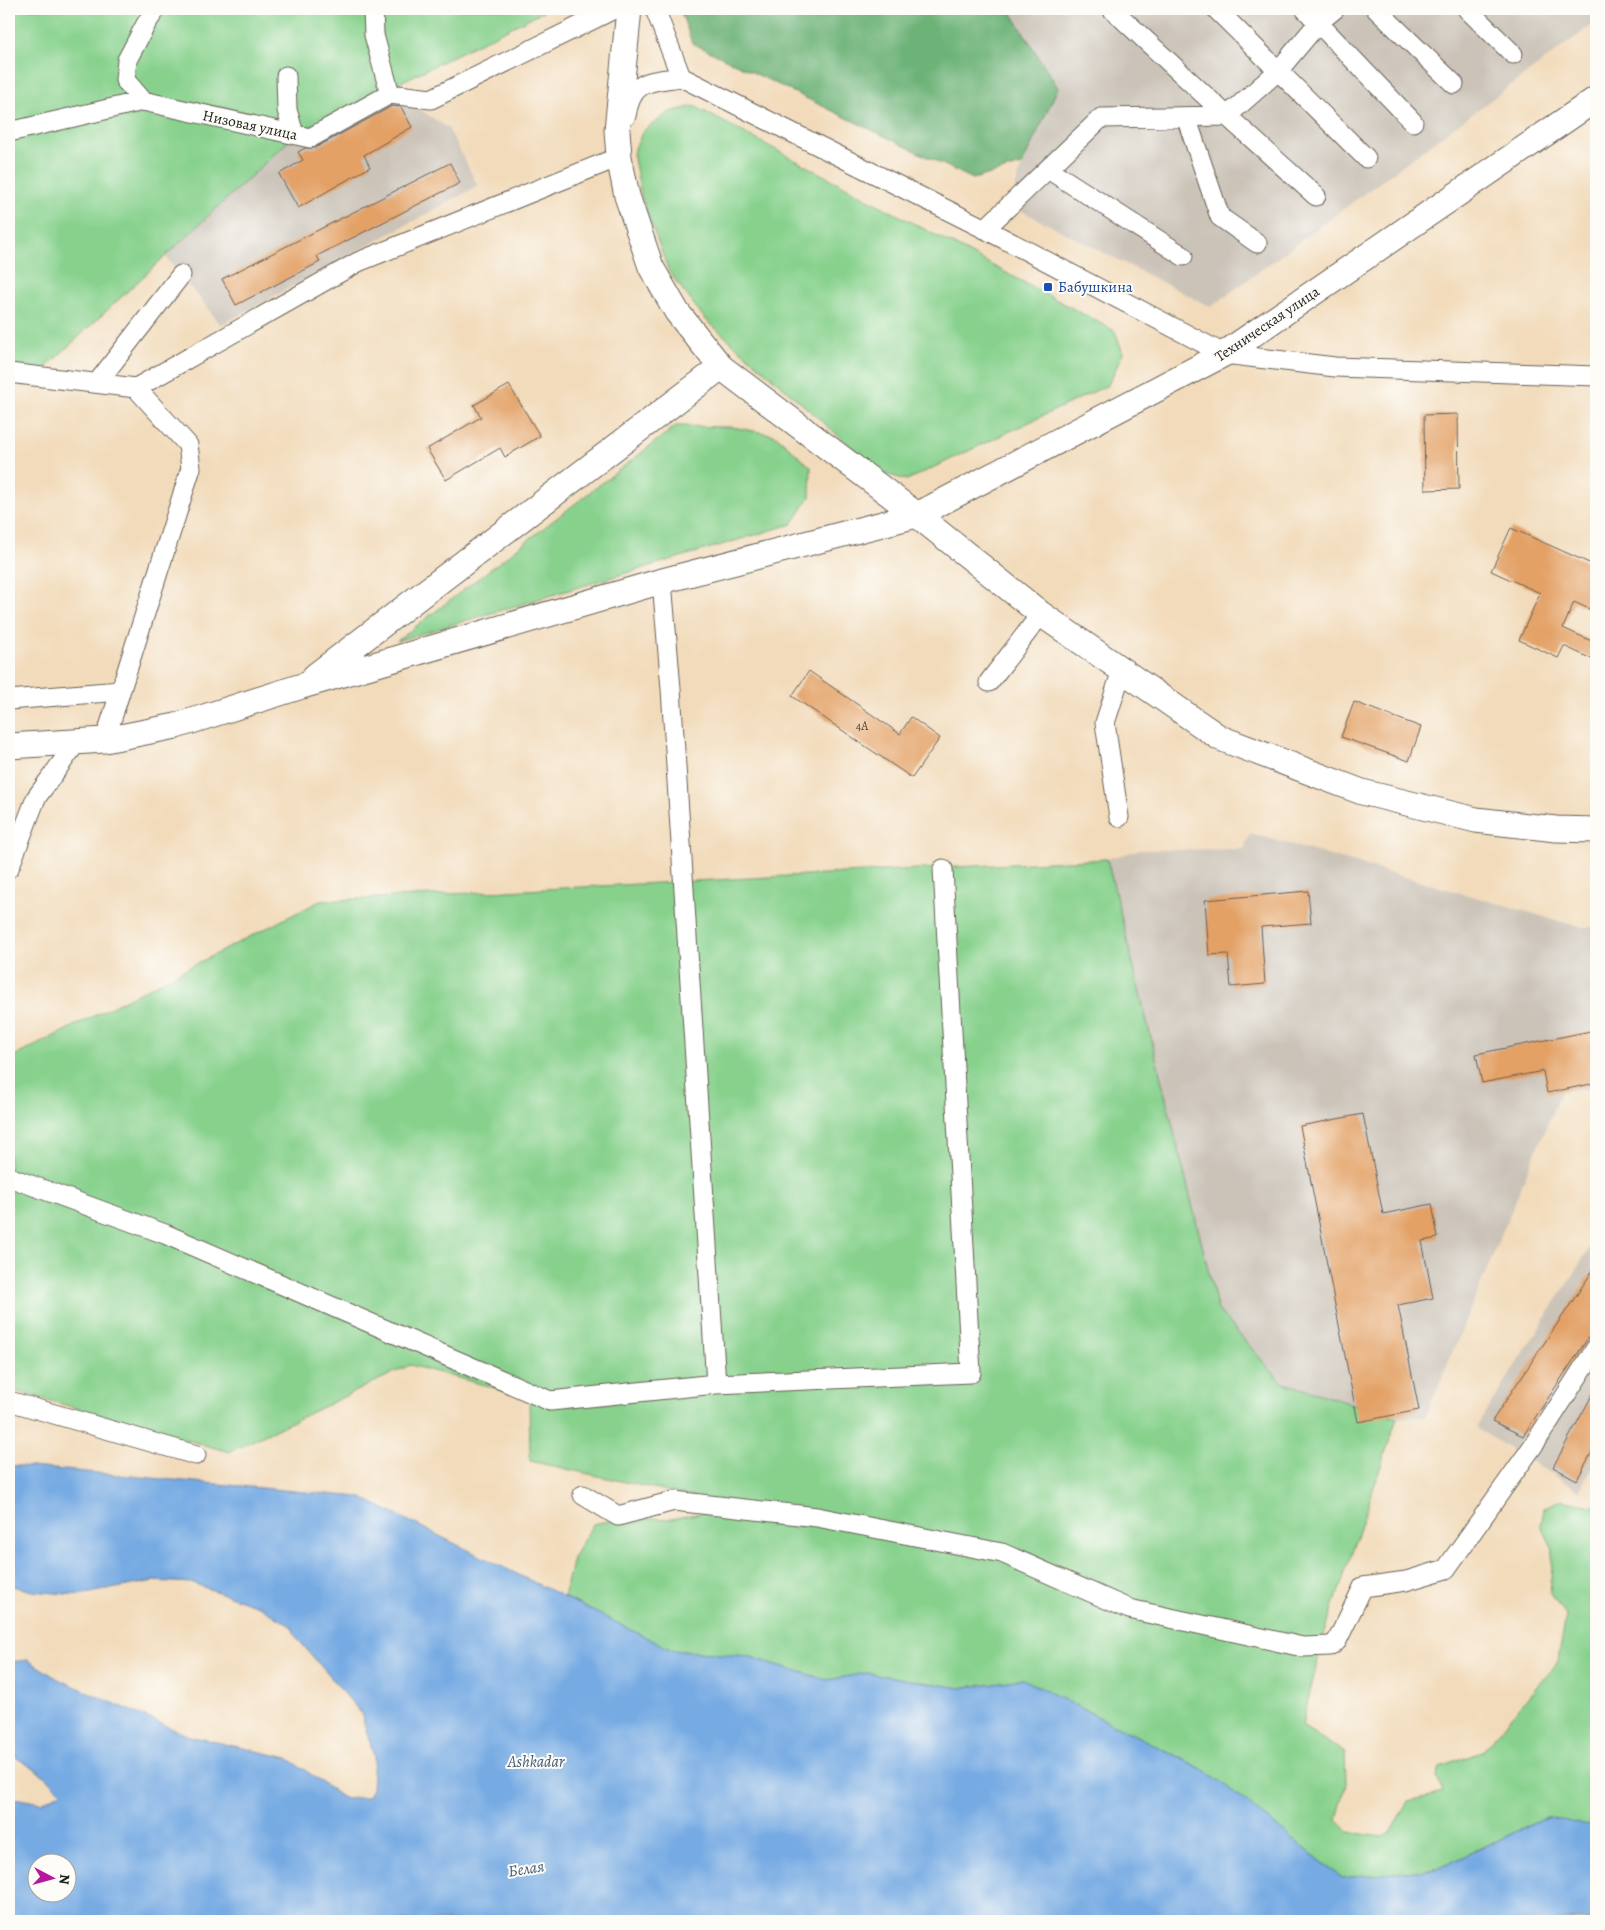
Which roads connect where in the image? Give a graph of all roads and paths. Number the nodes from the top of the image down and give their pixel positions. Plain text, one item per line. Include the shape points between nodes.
1 (156, 9) edge
2 (373, 9) edge
3 (614, 9) edge
4 (629, 9) edge
5 (655, 9) edge
6 (1112, 9) edge
7 (1216, 9) edge
8 (1305, 9) edge
9 (1335, 9) edge
10 (1376, 9) edge
11 (1466, 9) edge
12 (1319, 22) junction
13 (1512, 54) dead end
14 (1278, 71) junction
15 (286, 76) dead end
16 (680, 77) junction
17 (1454, 84) dead end
18 (390, 94) junction
19 (1596, 100) edge
20 (143, 101) junction
21 (1226, 116) junction
22 (1186, 117) junction
23 (1413, 122) dead end
24 (9, 132) edge
25 (294, 134) junction
26 (618, 158) junction
27 (1366, 158) dead end
28 (1048, 169) junction
29 (1316, 196) dead end
30 (985, 228) junction
31 (1257, 243) dead end
32 (1183, 256) dead end
33 (181, 276) dead end
34 (1224, 354) junction
35 (721, 367) junction
36 (9, 373) edge
37 (1596, 376) edge
38 (97, 383) junction
39 (136, 388) junction
40 (917, 515) junction
41 (662, 581) junction
42 (1042, 614) junction
43 (1122, 670) junction
44 (989, 682) dead end
45 (302, 686) junction
46 (120, 691) junction
47 (9, 700) edge
48 (105, 740) junction
49 (76, 743) junction
50 (9, 746) edge
51 (1119, 817) dead end
52 (1596, 830) edge
53 (9, 868) edge
54 (943, 869) dead end
55 (9, 1177) edge
56 (1596, 1348) edge
57 (716, 1384) junction
58 (9, 1401) edge
59 (196, 1455) dead end
60 (583, 1495) dead end

1 - 20 street via 127,60 125,80
2 - 18 street via 374,35
3 - 18 street via 431,100
4 - 26 main road via 617,130
5 - 16 street
6 - 21 street
7 - 14 street
8 - 12 street
9 - 12 street
10 - 17 street
11 - 13 street
12 - 14 street
12 - 23 street
14 - 21 street
14 - 27 street
15 - 25 street via 287,110
16 - 26 street via 638,86 631,95
16 - 30 street
18 - 25 street, Низовая улица via 310,138
19 - 34 main road, Техническая улица
20 - 24 street, Низовая улица
20 - 25 street, Низовая улица
21 - 22 street
21 - 29 street
22 - 28 street via 1101,118
22 - 31 street via 1220,217
26 - 35 main road via 651,267 677,312
26 - 39 street via 358,262
28 - 30 street
28 - 32 street
30 - 34 street
33 - 38 street
34 - 37 street via 1335,367
34 - 40 main road, Техническая улица
35 - 40 main road
35 - 45 main road
36 - 38 street
38 - 39 street
39 - 46 street via 188,446 190,468
40 - 41 main road, Техническая улица
40 - 42 main road
41 - 45 main road, Техническая улица
41 - 57 street
42 - 43 main road
42 - 44 street
43 - 51 street via 1105,722
43 - 52 main road via 1220,738 1362,792 1476,820
45 - 48 main road, Техническая улица via 176,726
46 - 47 street
46 - 48 street
48 - 49 main road, Техническая улица
49 - 50 main road, Техническая улица
49 - 53 street via 36,798
54 - 57 street via 971,1373
55 - 57 street via 165,1234 550,1402
56 - 60 street via 1535,1443 1446,1569 1363,1587 1337,1641 1331,1646 1303,1647 1129,1610 1002,1553 817,1517 674,1501 618,1516
58 - 59 street

